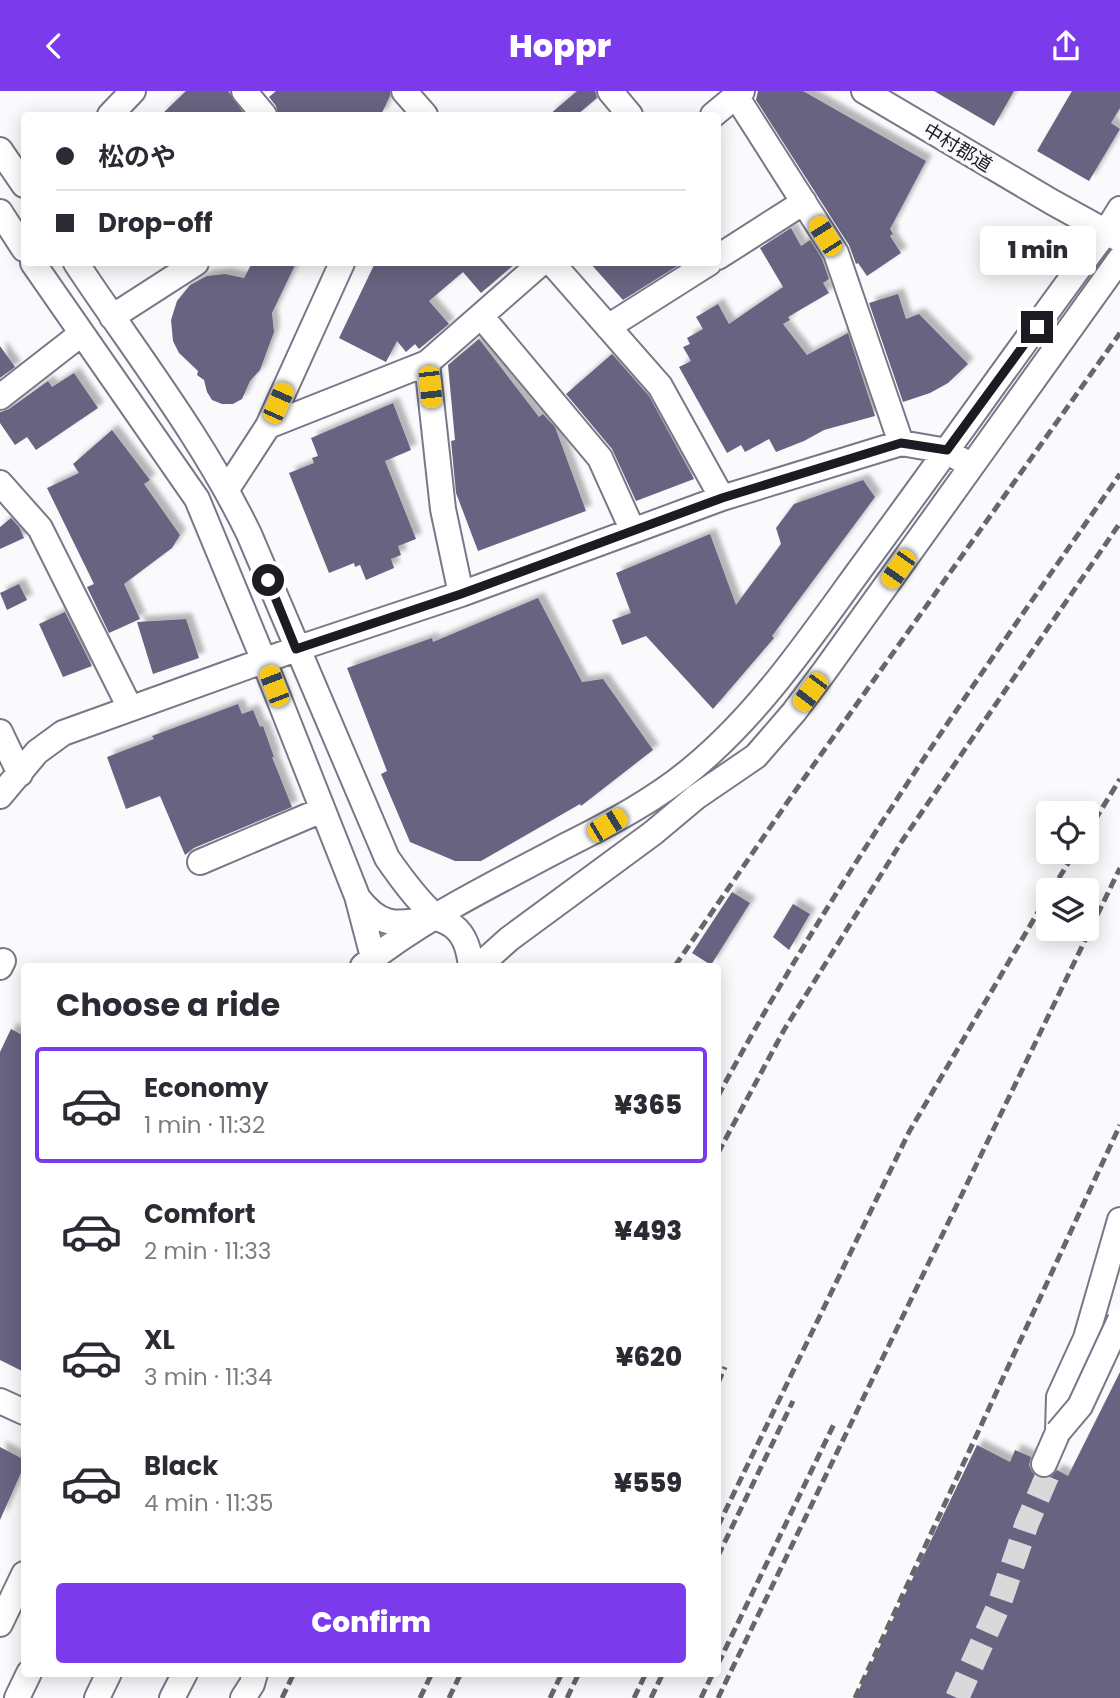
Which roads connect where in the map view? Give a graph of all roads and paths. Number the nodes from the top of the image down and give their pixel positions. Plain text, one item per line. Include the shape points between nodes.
1 (133, 91) edge
2 (244, 91) edge
3 (610, 91) edge
4 (864, 91) edge
5 (739, 94) edge
6 (113, 112) edge
7 (262, 112) edge
8 (628, 112) edge
9 (717, 112) edge
10 (0, 150) edge
11 (21, 181) edge
12 (804, 202) junction
13 (1120, 209) edge
14 (0, 212) edge
15 (21, 244) edge
16 (1113, 250) edge
17 (721, 255) edge
18 (35, 266) edge
19 (78, 266) edge
20 (191, 266) edge
21 (341, 266) edge
22 (538, 266) edge
23 (555, 266) edge
24 (704, 266) edge
25 (481, 316) junction
26 (112, 317) junction
27 (608, 327) junction
28 (81, 334) junction
29 (427, 363) junction
30 (0, 397) edge
31 (268, 426) junction
32 (901, 443) junction
33 (947, 450) junction
34 (971, 466) junction
35 (0, 483) edge
36 (227, 489) junction
37 (722, 498) junction
38 (632, 529) junction
39 (461, 594) junction
40 (296, 649) junction
41 (264, 661) junction
42 (130, 708) junction
43 (0, 732) edge
44 (20, 774) junction
45 (0, 796) edge
46 (696, 797) junction
47 (322, 810) junction
48 (200, 862) dead end
49 (357, 896) junction
50 (435, 917) junction
51 (368, 962) edge
52 (471, 963) edge
53 (482, 963) edge
54 (1120, 1220) edge
55 (1120, 1321) edge
56 (0, 1401) edge
57 (21, 1411) edge
58 (1058, 1432) junction
59 (21, 1580) edge
60 (0, 1624) edge
61 (27, 1677) edge
62 (107, 1677) edge
63 (183, 1677) edge
64 (254, 1677) edge
65 (17, 1698) edge
66 (97, 1698) edge
67 (172, 1698) edge
68 (243, 1698) edge

1 - 6 street
2 - 7 street
3 - 8 street
4 - 16 street, 中村郡道 via 1052,202
5 - 9 street
5 - 12 street
10 - 11 street
12 - 17 street
12 - 32 street via 836,253
13 - 16 street
14 - 15 street
16 - 33 street
16 - 34 street
18 - 28 street
19 - 26 street
20 - 26 street
21 - 31 street
22 - 25 street
23 - 27 street
24 - 27 street
25 - 29 street
25 - 38 street via 600,458
26 - 36 street
27 - 37 street via 660,386
28 - 30 street
28 - 41 street via 197,499
29 - 31 street
29 - 39 street via 443,509
31 - 36 street
32 - 33 street
32 - 37 street
33 - 34 street
33 - 50 street via 759,702 709,753 607,825
34 - 46 street via 794,712 756,756
35 - 42 street via 40,528
36 - 40 street
37 - 38 street
38 - 39 street
39 - 40 street
40 - 41 street
40 - 50 street via 387,858
41 - 42 street
41 - 47 street
42 - 44 street via 63,733 37,752
43 - 44 street
44 - 45 street
46 - 50 street via 496,891 470,912
46 - 53 street
47 - 48 street
47 - 49 street
49 - 50 street via 379,920 410,923
49 - 51 street
50 - 51 street
50 - 52 street via 463,937
54 - 58 street via 1086,1338 1059,1397
55 - 58 street, bridge via 1080,1406
55 - 58 street, bridge via 1047,1465
56 - 57 street
59 - 60 street
61 - 65 street
62 - 66 street
63 - 67 street
64 - 68 street

